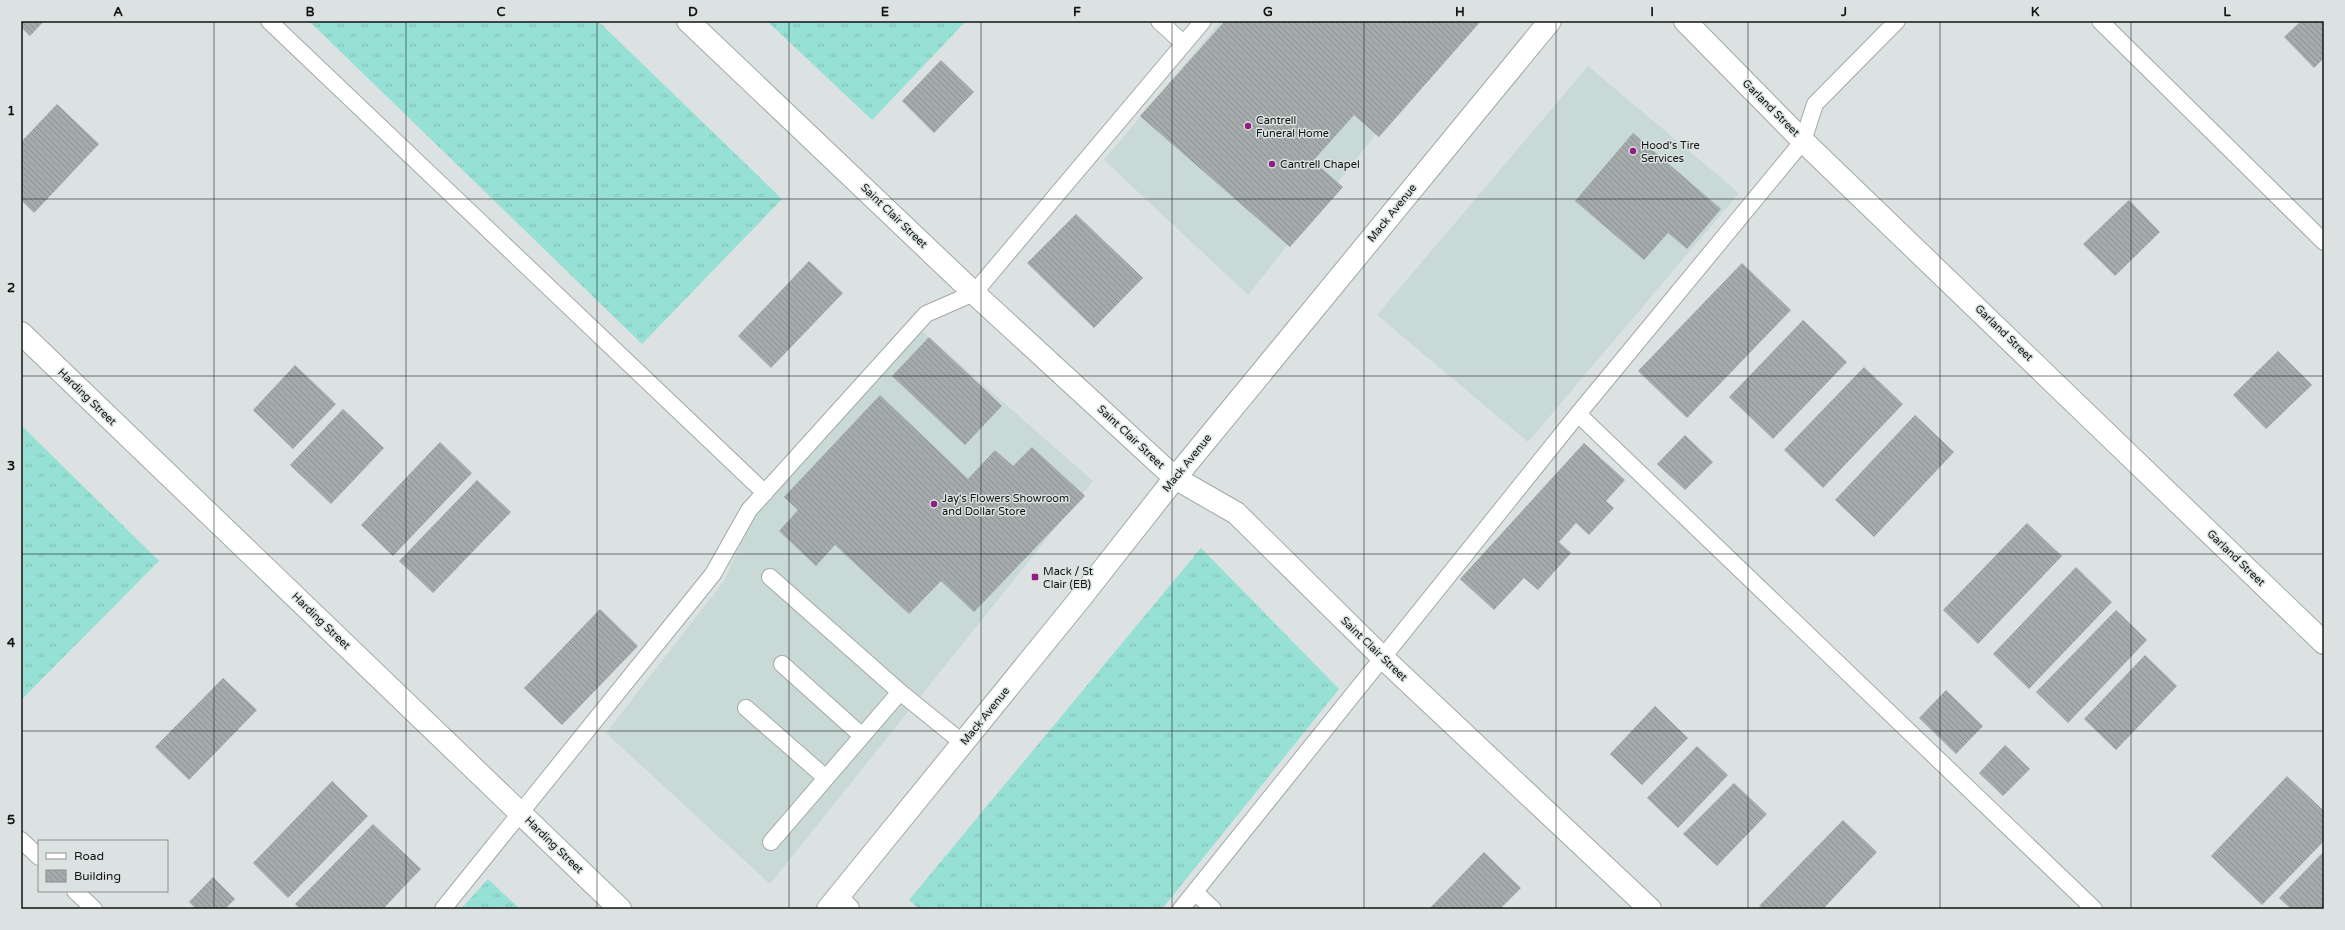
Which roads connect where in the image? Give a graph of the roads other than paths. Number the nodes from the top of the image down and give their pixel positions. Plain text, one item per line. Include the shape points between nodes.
1 (268, 21) edge
2 (688, 21) edge
3 (1159, 21) edge
4 (1203, 21) edge
5 (1550, 21) edge
6 (1685, 21) edge
7 (1897, 21) edge
8 (2100, 21) edge
9 (1184, 44) junction
10 (1803, 141) junction
11 (2324, 242) edge
12 (974, 293) junction
13 (21, 333) edge
14 (1578, 414) junction
15 (1174, 478) junction
16 (765, 493) junction
17 (770, 577) dead end
18 (2324, 644) edge
19 (1382, 657) junction
20 (782, 664) dead end
21 (900, 692) junction
22 (746, 708) dead end
23 (862, 736) junction
24 (963, 743) junction
25 (826, 778) junction
26 (520, 813) junction
27 (21, 840) edge
28 (771, 842) dead end
29 (38, 856) edge
30 (76, 892) edge
31 (1195, 892) junction
32 (838, 905) edge
33 (94, 909) edge
34 (443, 909) edge
35 (620, 909) edge
36 (1181, 909) edge
37 (1213, 909) edge
38 (1650, 909) edge
39 (2094, 909) edge

1 - 16 lane
2 - 12 street, Saint Clair Street
3 - 9 lane
4 - 9 lane
5 - 15 street, Mack Avenue
6 - 10 street, Garland Street
7 - 10 lane via 1814,104
8 - 11 lane
9 - 12 lane
10 - 14 lane
10 - 18 street, Garland Street
12 - 15 street, Saint Clair Street
12 - 16 lane via 926,314
13 - 26 street, Harding Street
14 - 19 lane
14 - 39 lane
15 - 19 street, Saint Clair Street via 1236,513
15 - 24 street, Mack Avenue
16 - 26 lane via 749,510 713,574
17 - 21 lane
19 - 31 lane
19 - 38 street, Saint Clair Street
20 - 23 lane
21 - 23 lane
21 - 24 lane
22 - 25 lane
23 - 25 lane
24 - 32 street, Mack Avenue
25 - 28 lane
26 - 34 lane
26 - 35 street, Harding Street
27 - 29 lane
30 - 33 lane
31 - 36 lane
31 - 37 lane

